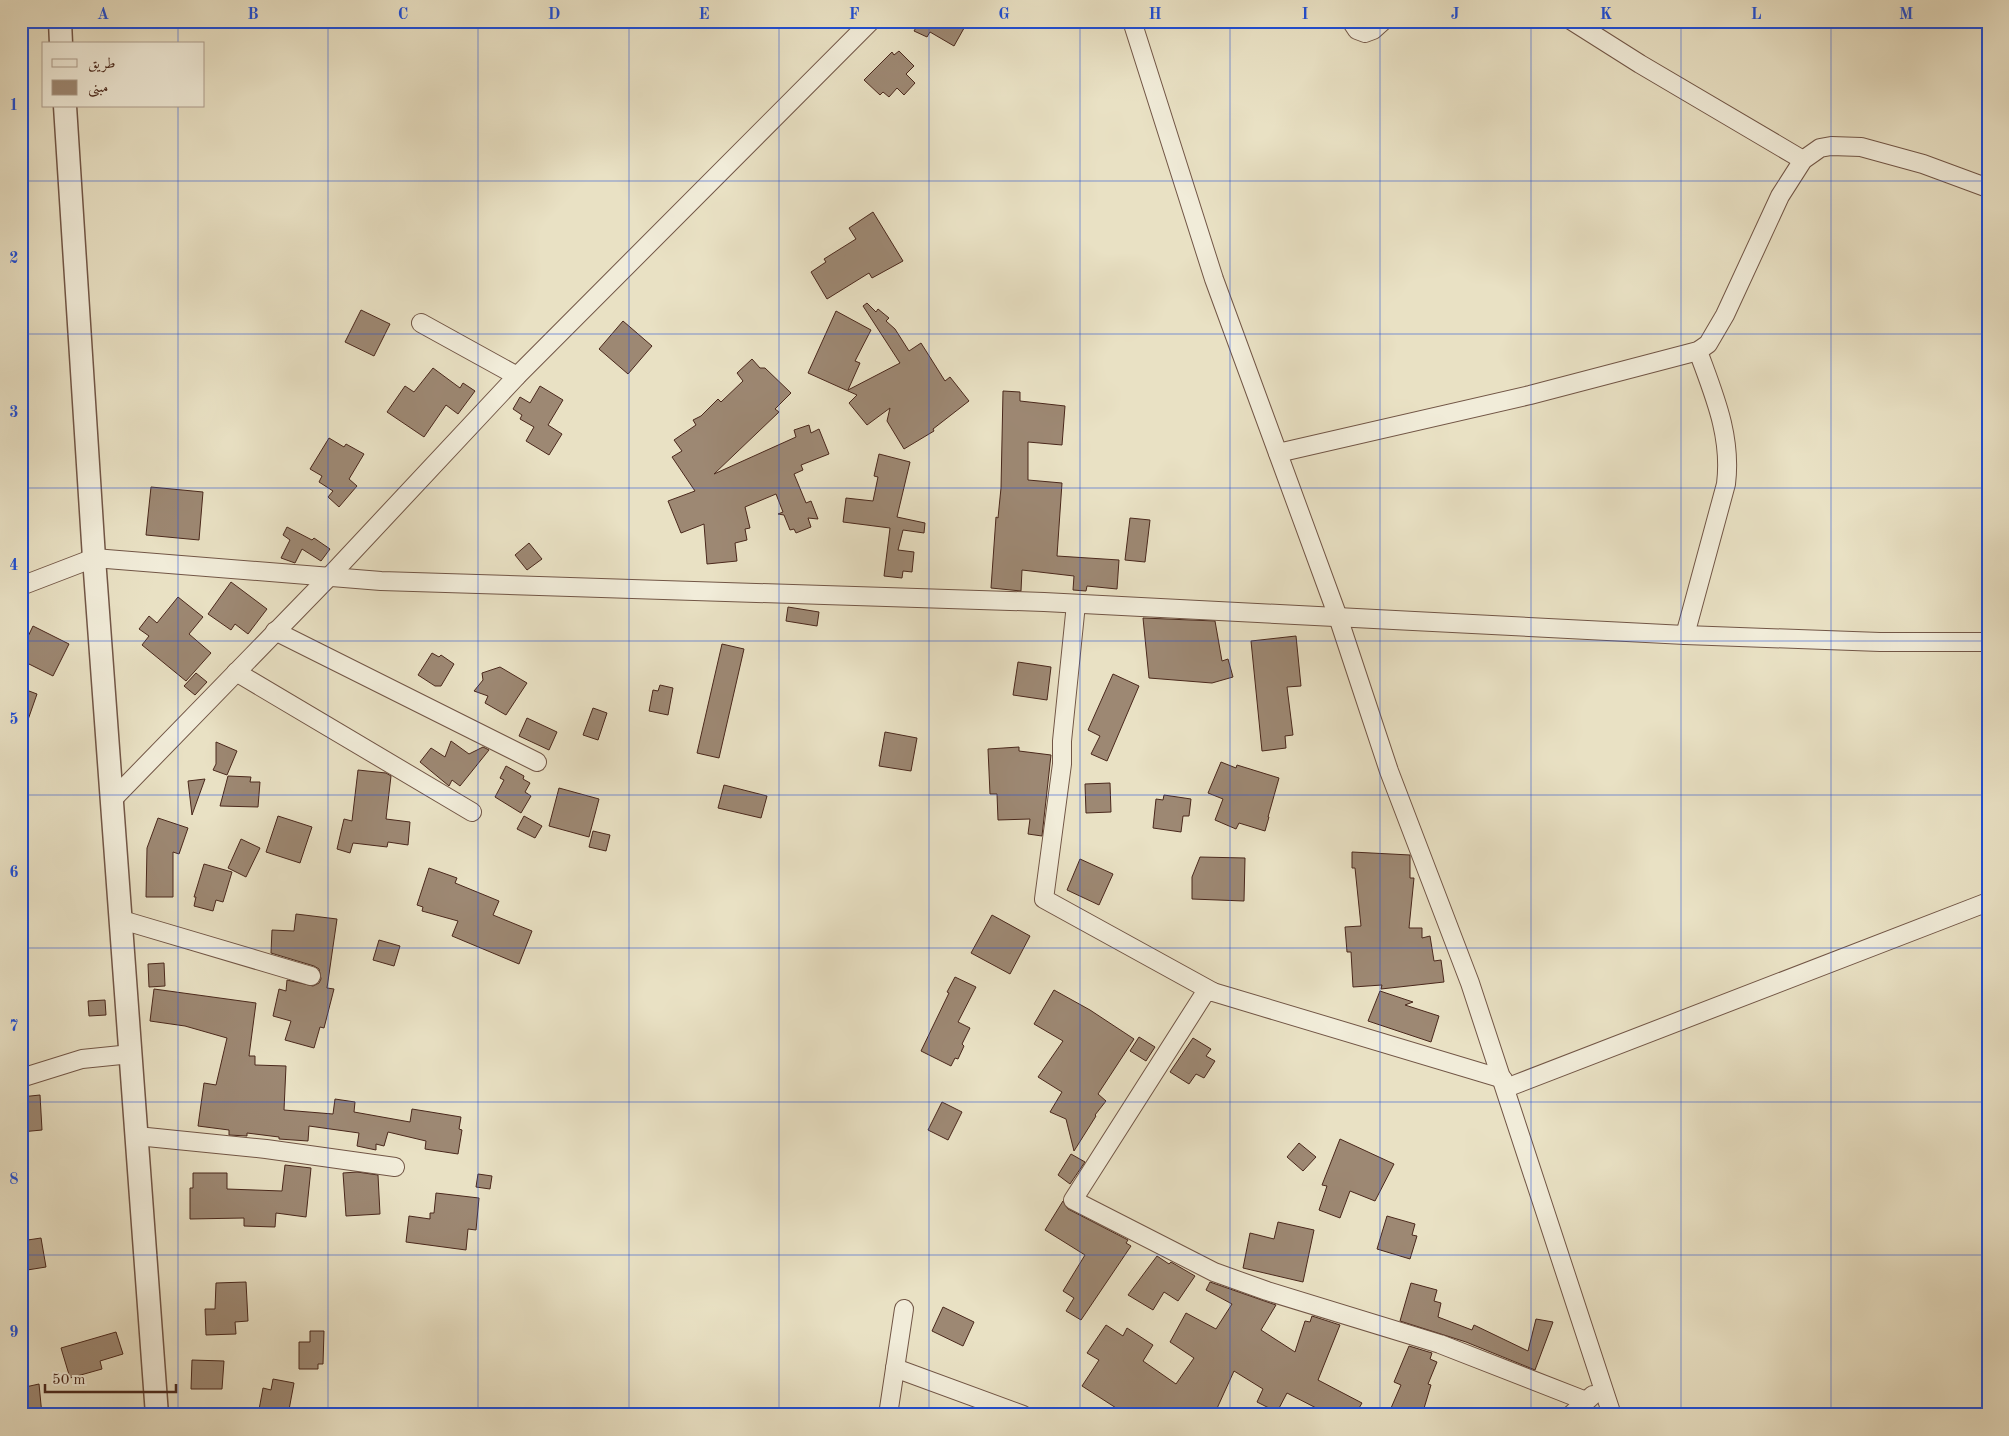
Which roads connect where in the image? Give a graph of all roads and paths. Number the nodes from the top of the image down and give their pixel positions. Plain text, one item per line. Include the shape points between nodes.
1 (60, 21) edge
2 (872, 21) edge
3 (1132, 21) edge
4 (1351, 21) edge
5 (1383, 21) edge
6 (1572, 21) edge
7 (61, 42) edge
8 (65, 108) edge
9 (1803, 160) junction
10 (1988, 188) edge
11 (421, 323) dead end
12 (1698, 351) junction
13 (517, 376) junction
14 (1278, 452) junction
15 (94, 558) junction
16 (328, 578) junction
17 (21, 586) edge
18 (1076, 604) junction
19 (1338, 617) junction
20 (275, 631) junction
21 (1685, 635) junction
22 (1988, 642) edge
23 (236, 672) junction
24 (537, 762) dead end
25 (113, 799) junction
26 (472, 812) dead end
27 (1988, 902) edge
28 (122, 920) junction
29 (311, 976) dead end
30 (1213, 992) junction
31 (131, 1054) junction
32 (21, 1078) edge
33 (1504, 1084) junction
34 (137, 1136) junction
35 (395, 1167) dead end
36 (904, 1309) dead end
37 (895, 1368) junction
38 (1603, 1387) junction
39 (1586, 1401) junction
40 (157, 1415) edge
41 (888, 1415) edge
42 (1023, 1415) edge
43 (1570, 1415) edge
44 (1612, 1415) edge

1 - 7 street
2 - 13 street
3 - 14 street via 1214,279
4 - 5 street via 1357,30 1366,33
6 - 9 street
8 - 15 street
9 - 10 street via 1820,148 1861,147 1923,164
9 - 12 street via 1780,196 1725,315 1708,344
11 - 13 street
12 - 14 street via 1530,396
12 - 21 street via 1720,409 1728,468
13 - 16 street
14 - 19 street
15 - 16 street
15 - 17 street
15 - 25 street
16 - 18 street
16 - 20 street
18 - 19 street
18 - 30 street via 1062,764 1044,899
19 - 21 street
19 - 33 street via 1389,771 1470,983
20 - 23 street
20 - 24 street
21 - 22 street
23 - 25 street
23 - 26 street
25 - 28 street
27 - 33 street
28 - 29 street
28 - 31 street
30 - 33 street
30 - 39 street via 1202,996 1073,1200 1214,1272 1440,1344
31 - 32 street via 82,1059
31 - 34 street
33 - 38 street
34 - 35 street
34 - 40 street
36 - 37 street
37 - 41 street
37 - 42 street
38 - 39 street
38 - 44 street
39 - 43 street

